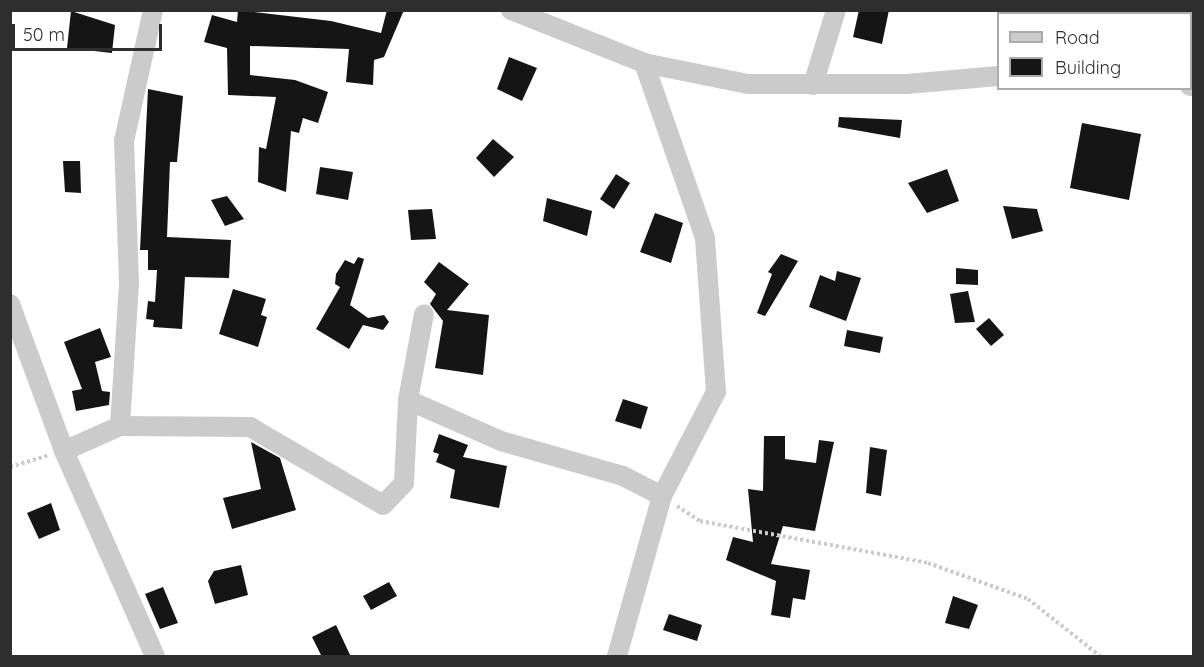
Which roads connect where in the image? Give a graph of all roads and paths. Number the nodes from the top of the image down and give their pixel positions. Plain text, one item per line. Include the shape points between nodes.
1 (511, 10) edge
2 (836, 10) edge
3 (145, 13) edge
4 (644, 63) junction
5 (997, 76) edge
6 (813, 85) junction
7 (10, 304) edge
8 (424, 314) dead end
9 (408, 400) junction
10 (120, 426) junction
11 (64, 451) junction
12 (10, 467) edge
13 (662, 496) junction
14 (155, 657) edge
15 (616, 657) edge
16 (1100, 657) edge

1 - 4 street
2 - 6 street
3 - 10 street via 124,141 129,283
4 - 6 street via 748,84
4 - 13 street via 705,238 716,392
5 - 6 street
7 - 11 street
8 - 9 street
9 - 10 street via 404,483 383,505 250,427
9 - 13 street via 501,441 623,476
10 - 11 street
11 - 12 path
11 - 14 street
13 - 15 street
13 - 16 path via 700,521 928,563 1028,599

